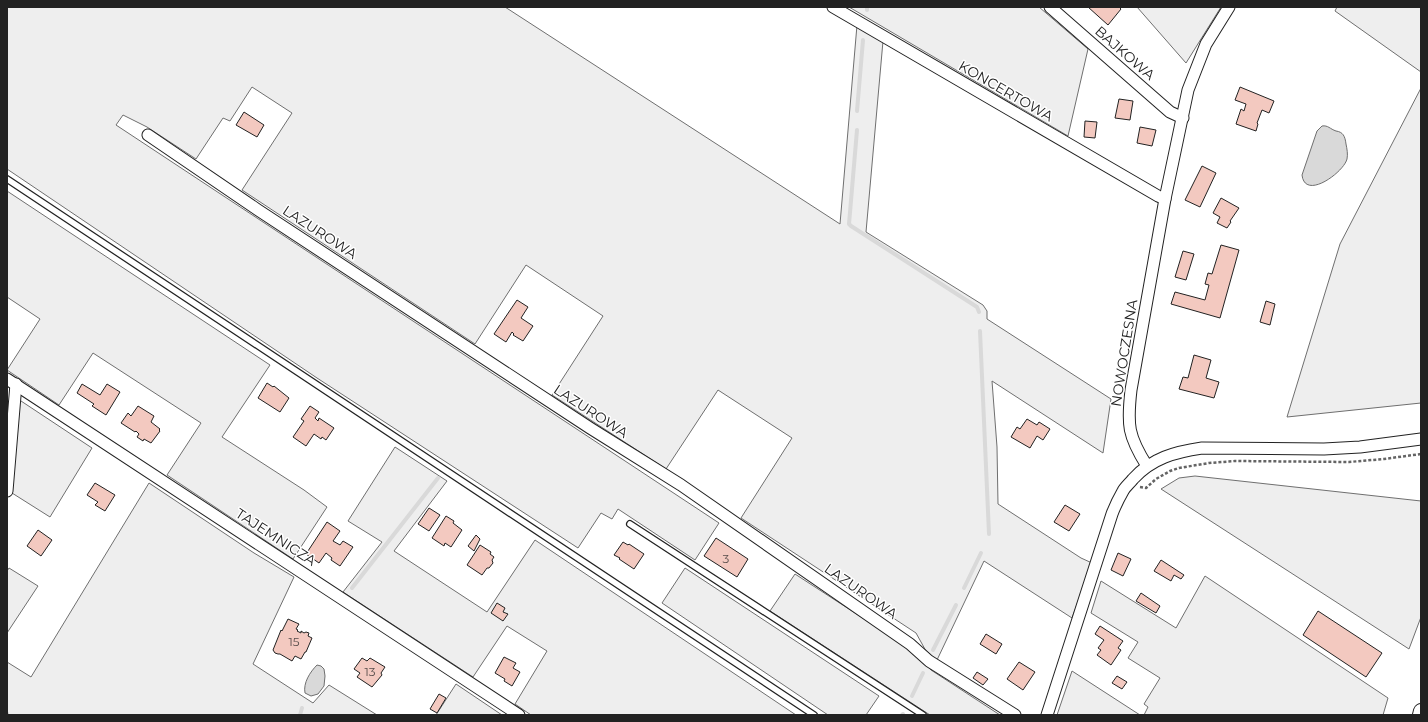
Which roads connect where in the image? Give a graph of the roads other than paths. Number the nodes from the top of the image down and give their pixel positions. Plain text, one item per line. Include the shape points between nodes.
1 (834, 7) edge
2 (1050, 7) edge
3 (1229, 7) edge
4 (1183, 118) junction
5 (148, 135) dead end
6 (7, 179) edge
7 (1166, 199) junction
8 (11, 381) edge
9 (1421, 439) edge
10 (1147, 466) junction
11 (7, 490) edge
12 (630, 524) dead end
13 (1421, 711) edge
14 (519, 715) edge
15 (814, 715) edge
16 (923, 715) edge
17 (1015, 715) edge
18 (1047, 715) edge
19 (1420, 715) edge

1 - 7 street, KONCERTOWA via 1043,131
2 - 4 street, BAJKOWA via 1170,112
3 - 4 street, NOWOCZESNA via 1206,44 1194,72
4 - 7 street, NOWOCZESNA
5 - 17 street, LAZUROWA via 258,210 680,485 848,600 910,644 929,661
6 - 15 lane
7 - 10 street, NOWOCZESNA via 1129,411 1132,440
8 - 11 street, TAJEMNICZA
8 - 14 street, TAJEMNICZA
9 - 10 street via 1353,448 1202,448 1163,456
10 - 18 street via 1124,490 1112,514
12 - 16 lane
13 - 19 street

